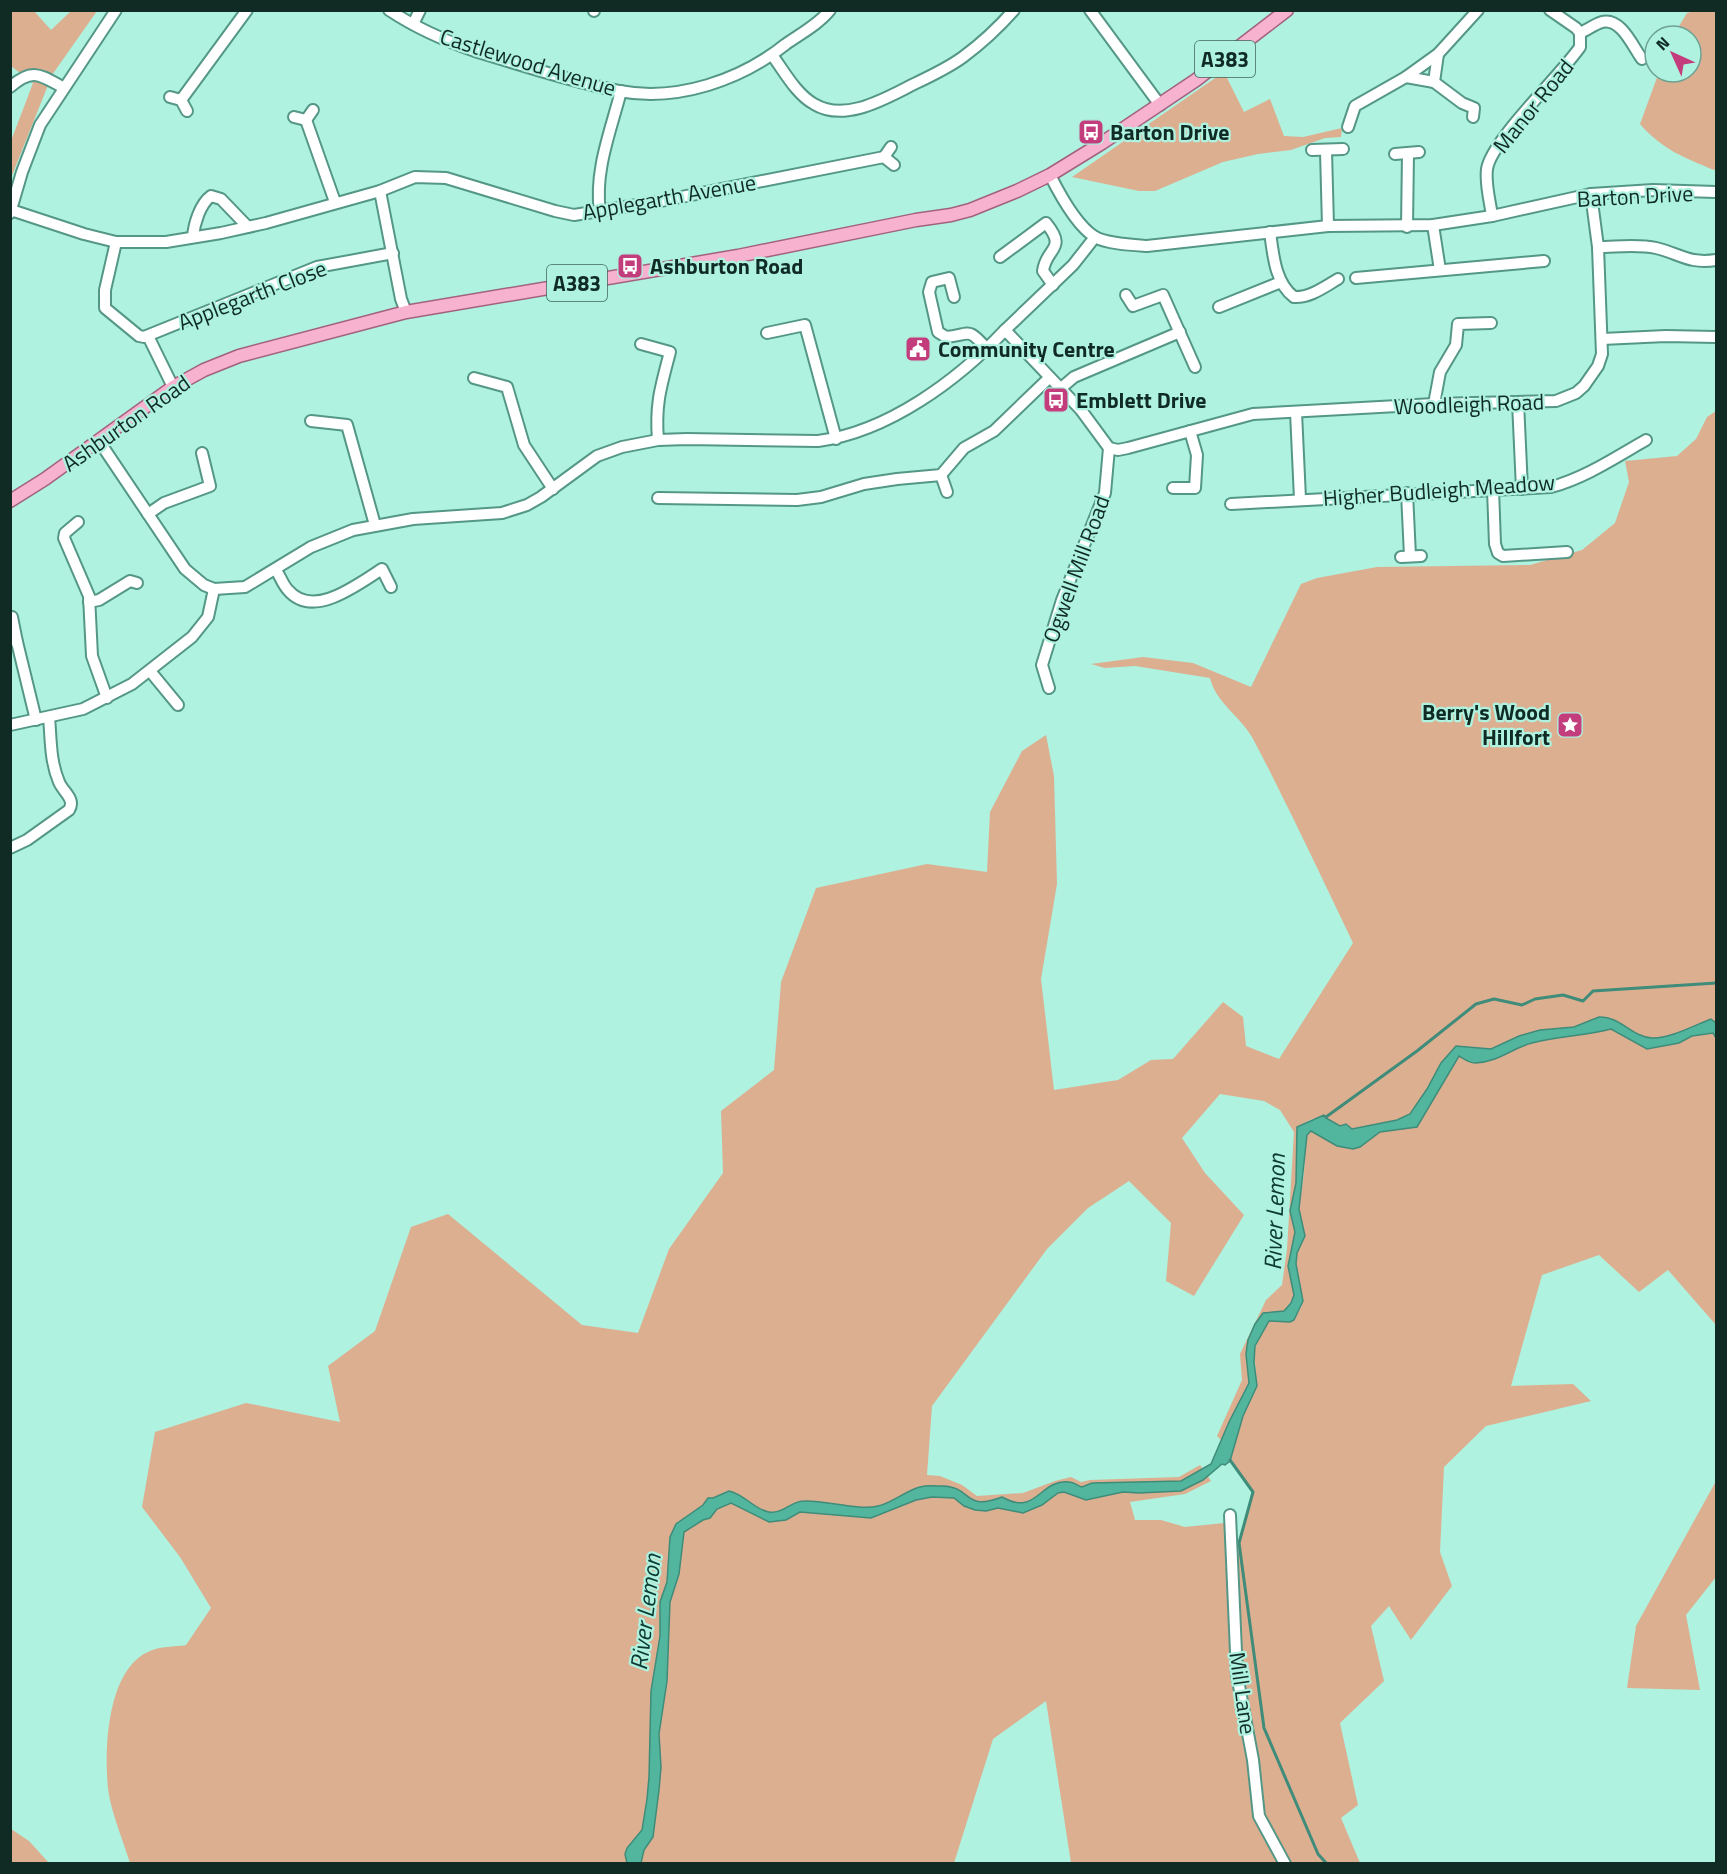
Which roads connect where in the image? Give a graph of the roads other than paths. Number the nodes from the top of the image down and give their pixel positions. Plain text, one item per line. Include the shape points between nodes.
1 (116, 10) edge
2 (247, 10) edge
3 (389, 10) edge
4 (420, 10) edge
5 (830, 10) edge
6 (1014, 10) edge
7 (1090, 10) edge
8 (1287, 10) edge
9 (1478, 10) edge
10 (1550, 10) edge
11 (413, 24) junction
12 (1580, 33) junction
13 (1438, 54) junction
14 (772, 55) junction
15 (1642, 59) dead end
16 (1406, 76) junction
17 (1434, 82) junction
18 (10, 87) edge
19 (64, 88) junction
20 (621, 91) junction
21 (170, 97) dead end
22 (182, 100) junction
23 (1160, 105) junction
24 (314, 110) dead end
25 (187, 111) dead end
26 (294, 117) dead end
27 (1473, 117) dead end
28 (306, 120) junction
29 (1348, 127) dead end
30 (891, 147) dead end
31 (1343, 149) dead end
32 (1312, 150) dead end
33 (1326, 151) junction
34 (1395, 154) dead end
35 (884, 157) junction
36 (894, 165) dead end
37 (1050, 175) junction
38 (380, 191) junction
39 (1716, 192) edge
40 (1591, 194) junction
41 (335, 202) junction
42 (11, 212) edge
43 (600, 212) junction
44 (1492, 216) junction
45 (1432, 225) junction
46 (1328, 226) junction
47 (1407, 226) junction
48 (248, 227) junction
49 (1270, 232) junction
50 (194, 237) junction
51 (1095, 237) junction
52 (116, 242) junction
53 (1598, 247) junction
54 (393, 253) junction
55 (1000, 257) dead end
56 (1716, 260) edge
57 (1544, 261) dead end
58 (1440, 270) junction
59 (1340, 278) dead end
60 (1356, 278) dead end
61 (1281, 282) junction
62 (1053, 285) junction
63 (1126, 295) dead end
64 (954, 297) dead end
65 (1219, 307) dead end
66 (406, 312) junction
67 (1491, 322) dead end
68 (1005, 330) junction
69 (1180, 332) junction
70 (767, 333) dead end
71 (148, 336) junction
72 (1716, 337) edge
73 (1602, 339) junction
74 (641, 344) dead end
75 (986, 348) junction
76 (1195, 367) dead end
77 (474, 378) dead end
78 (1049, 378) junction
79 (173, 387) junction
80 (1060, 389) junction
81 (1518, 402) junction
82 (1434, 404) junction
83 (1296, 412) junction
84 (311, 421) dead end
85 (1190, 431) junction
86 (836, 439) junction
87 (658, 440) junction
88 (1646, 440) dead end
89 (99, 441) junction
90 (1109, 448) junction
91 (202, 453) dead end
92 (941, 475) junction
93 (1173, 488) dead end
94 (553, 489) junction
95 (1493, 489) junction
96 (1522, 489) junction
97 (1258, 490) dead end
98 (947, 492) dead end
99 (1407, 493) junction
100 (658, 498) dead end
101 (1300, 500) junction
102 (10, 501) edge
103 (1258, 502) junction
104 (1231, 504) dead end
105 (148, 514) junction
106 (78, 522) dead end
107 (375, 525) junction
108 (1566, 552) dead end
109 (1411, 556) dead end
110 (276, 570) junction
111 (137, 583) dead end
112 (391, 587) dead end
113 (214, 589) junction
114 (89, 602) junction
115 (12, 617) dead end
116 (14, 640) edge
117 (150, 671) junction
118 (1048, 688) dead end
119 (106, 698) junction
120 (178, 705) dead end
121 (49, 717) junction
122 (36, 720) junction
123 (10, 725) edge
124 (10, 848) edge
125 (1230, 1515) dead end
126 (1285, 1863) edge

1 - 19 street
2 - 22 street
3 - 11 street, Castlewood Avenue
4 - 11 street
5 - 14 street, Castlewood Avenue
6 - 14 street via 981,43 948,67 890,97 855,109 815,105
7 - 23 street
8 - 23 main road, Ashburton Road / A383
9 - 13 street
10 - 12 street, Manor Road
11 - 20 street, Castlewood Avenue via 456,45
12 - 15 street, Manor Road via 1611,22 1620,27
12 - 44 street, Manor Road via 1580,47 1574,56 1511,129 1489,161 1487,182
13 - 16 street
13 - 17 street
14 - 20 street, Castlewood Avenue via 735,76 707,86 658,93
16 - 17 street, Manor Road
16 - 29 street via 1354,106
17 - 27 street, Manor Road via 1474,108
18 - 19 street via 34,74
19 - 42 street via 33,140
20 - 43 street via 600,168
21 - 22 street
22 - 25 street
23 - 37 main road, Ashburton Road / A383
24 - 28 street
26 - 28 street
28 - 41 street
30 - 35 street
31 - 33 street
32 - 33 street
33 - 46 street
34 - 47 street via 1413,153
35 - 36 street
35 - 43 street, Applegarth Avenue
37 - 51 street via 1070,210
37 - 66 main road, Ashburton Road / A383 via 951,215 738,256
38 - 41 street, Applegarth Avenue
38 - 43 street, Applegarth Avenue via 415,177 433,176 555,211 574,215
38 - 54 street
39 - 40 street, Barton Drive via 1653,190
40 - 44 street, Barton Drive
40 - 53 street, Woodleigh Road
41 - 48 street, Applegarth Avenue
42 - 52 street, Applegarth Avenue
44 - 45 street, Barton Drive
45 - 47 street, Barton Drive
45 - 58 street
46 - 47 street, Barton Drive
46 - 49 street, Barton Drive
48 - 50 street, Applegarth Avenue
48 - 50 street via 221,199 211,196 201,209
49 - 51 street, Barton Drive via 1147,246
49 - 61 street
50 - 52 street, Applegarth Avenue via 166,242
51 - 62 street
52 - 71 street, Applegarth Close via 105,308 139,336
53 - 56 street via 1655,248 1700,262
53 - 73 street, Woodleigh Road
54 - 66 street
54 - 71 street, Applegarth Close via 317,267
55 - 62 street via 1046,223 1056,236 1056,246 1043,271
57 - 58 street
58 - 60 street
59 - 61 street via 1300,297 1288,293
61 - 65 street
62 - 68 street
63 - 69 street via 1133,306 1163,295
64 - 75 street via 950,278 929,285 938,332 946,337 972,334
66 - 79 main road, Ashburton Road / A383 via 239,356
67 - 82 street via 1458,324 1456,345 1440,372
68 - 75 street
68 - 78 street
69 - 76 street
69 - 80 street via 1074,377
70 - 86 street via 805,325
71 - 79 street, Applegarth Close
72 - 73 street
73 - 81 street, Woodleigh Road via 1598,366 1576,393 1556,401
74 - 87 street via 670,352 657,405
75 - 86 street via 910,407
77 - 94 street via 507,387 524,445
78 - 80 street
78 - 92 street via 994,431 964,448
79 - 89 main road, Ashburton Road / A383
80 - 90 street
81 - 82 street, Woodleigh Road
81 - 96 street
82 - 83 street, Woodleigh Road
83 - 85 street, Woodleigh Road via 1253,414
83 - 101 street
84 - 107 street via 347,425
85 - 90 street, Woodleigh Road via 1128,448
85 - 93 street via 1200,491
86 - 87 street
87 - 94 street via 597,456
88 - 96 street, Higher Budleigh Meadow via 1564,483
89 - 102 main road, Ashburton Road / A383
89 - 105 street
90 - 118 street, Ogwell Mill Road via 1105,493 1062,600 1042,665
91 - 105 street via 210,486 164,503
92 - 98 street
92 - 100 street via 864,484 797,500
94 - 107 street via 527,505 502,513
95 - 96 street, Higher Budleigh Meadow
95 - 99 street, Higher Budleigh Meadow
95 - 108 street via 1498,553 1503,556
97 - 103 street
99 - 101 street, Higher Budleigh Meadow
99 - 109 street
101 - 103 street, Higher Budleigh Meadow
103 - 104 street, Higher Budleigh Meadow
105 - 113 street via 185,569
106 - 114 street via 64,538
107 - 110 street via 311,547
110 - 112 street via 289,592 312,602 340,595 382,569
110 - 113 street via 246,587
111 - 114 street via 130,581
113 - 117 street via 208,617 201,627
114 - 119 street via 92,656
115 - 116 street
116 - 122 street
117 - 119 street
117 - 120 street
119 - 121 street via 83,709
121 - 122 street
121 - 124 street via 51,755 59,782 72,805 27,840
122 - 123 street
125 - 126 street, Mill Lane via 1237,1675 1259,1816

